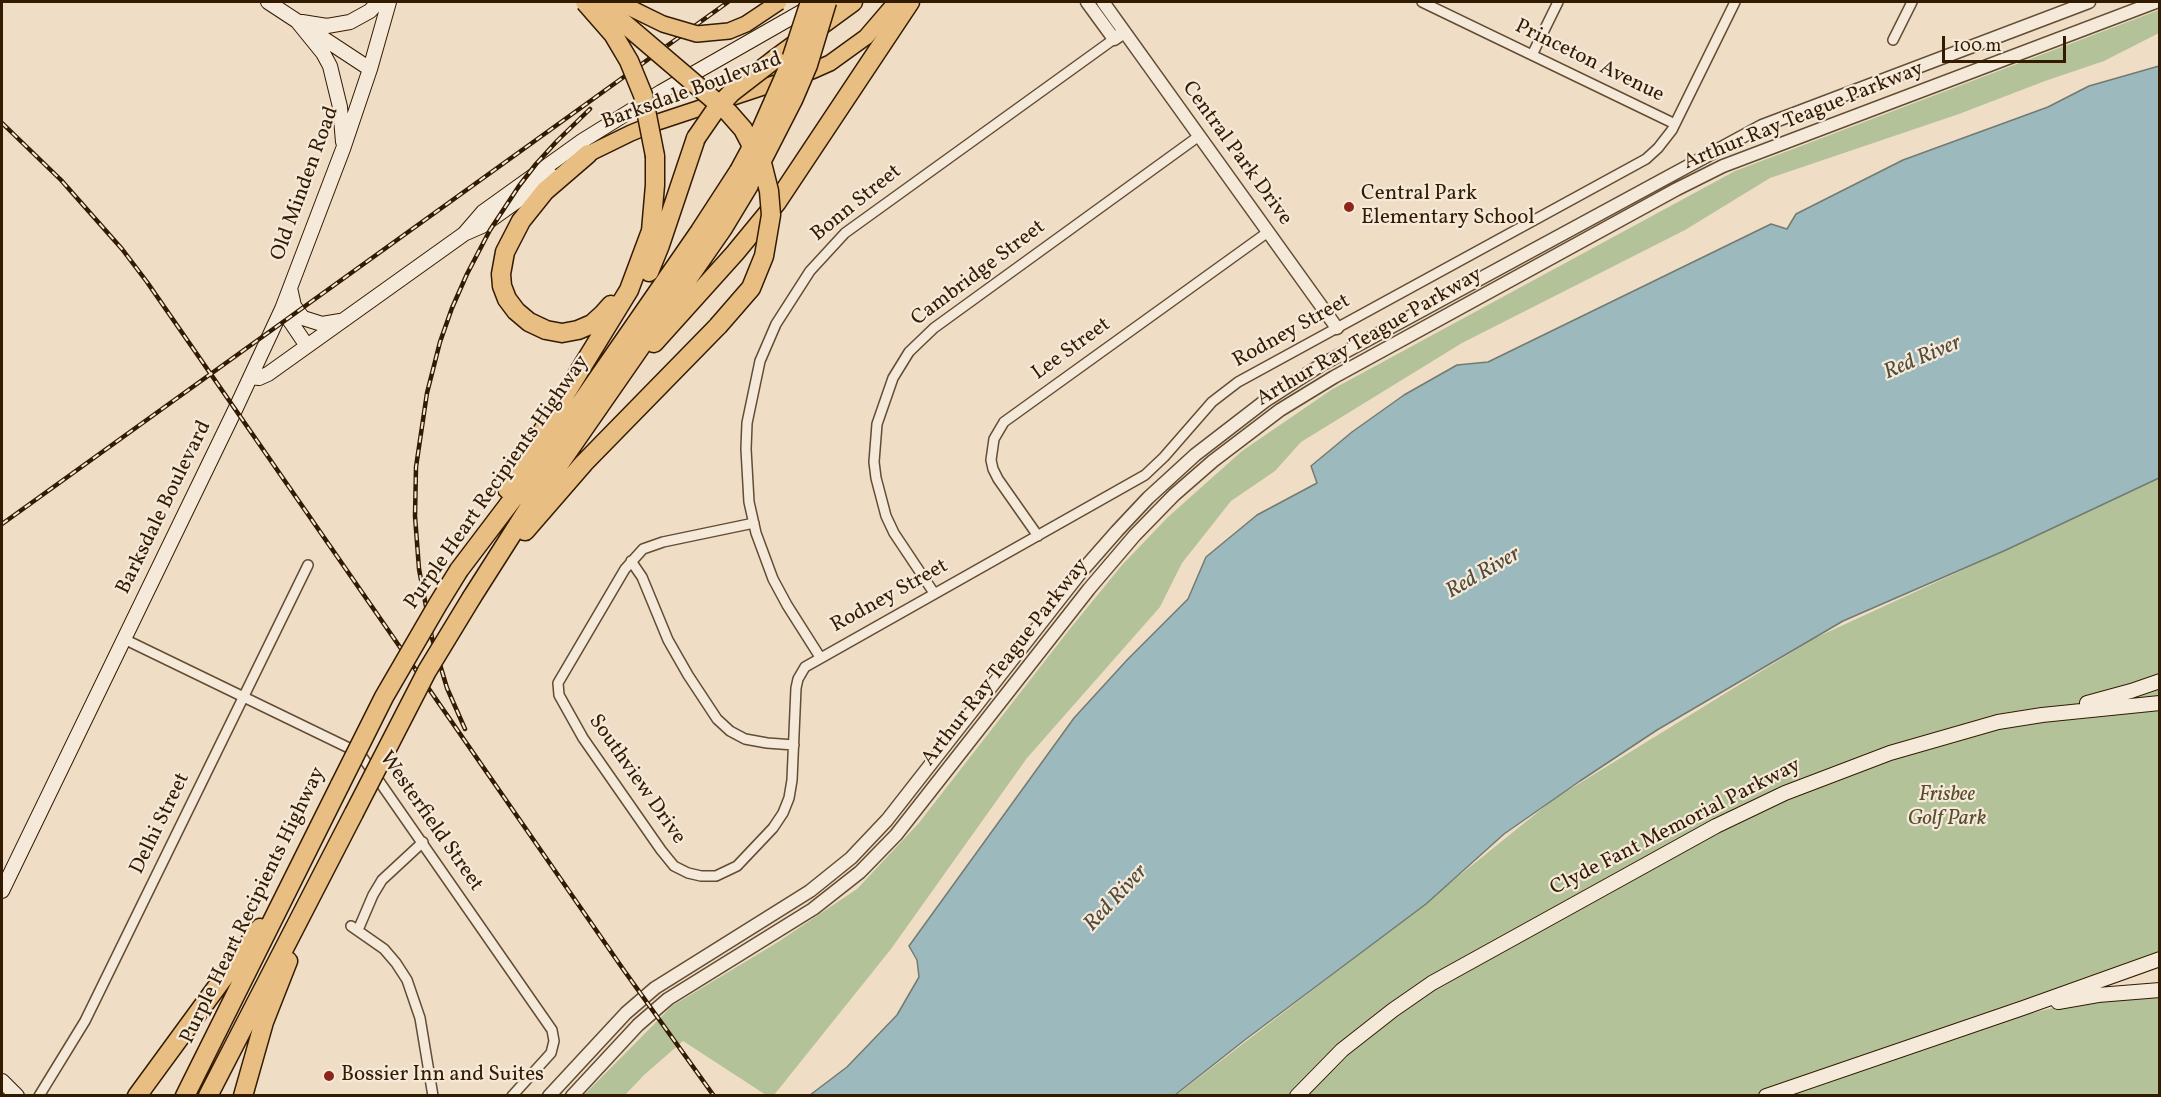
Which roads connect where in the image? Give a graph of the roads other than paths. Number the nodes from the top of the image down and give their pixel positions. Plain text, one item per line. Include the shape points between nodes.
1 (268, 2) edge
2 (378, 2) edge
3 (389, 2) edge
4 (585, 2) edge
5 (599, 2) edge
6 (618, 2) edge
7 (779, 2) edge
8 (810, 2) edge
9 (820, 2) edge
10 (827, 2) edge
11 (853, 2) edge
12 (896, 2) edge
13 (910, 2) edge
14 (1087, 2) edge
15 (1103, 2) edge
16 (1422, 2) edge
17 (1558, 2) edge
18 (1735, 2) edge
19 (1912, 2) edge
20 (2090, 2) edge
21 (2156, 2) edge
22 (297, 21) junction
23 (1119, 35) junction
24 (1893, 40) dead end
25 (1532, 55) junction
26 (369, 69) junction
27 (1675, 124) junction
28 (1199, 136) junction
29 (344, 149) junction
30 (588, 154) junction
31 (746, 176) junction
32 (653, 204) junction
33 (1268, 232) junction
34 (464, 234) junction
35 (290, 288) junction
36 (282, 309) junction
37 (345, 320) junction
38 (1337, 328) junction
39 (307, 346) junction
40 (251, 377) junction
41 (610, 390) junction
42 (549, 420) junction
43 (754, 523) junction
44 (1038, 536) junction
45 (631, 561) junction
46 (308, 565) dead end
47 (459, 570) junction
48 (476, 591) junction
49 (934, 593) junction
50 (124, 639) junction
51 (820, 657) junction
52 (2160, 681) edge
53 (243, 697) junction
54 (2160, 703) edge
55 (2042, 715) junction
56 (794, 745) junction
57 (423, 842) junction
58 (321, 876) junction
59 (2, 891) edge
60 (283, 902) junction
61 (2160, 959) edge
62 (2160, 990) edge
63 (1992, 1019) junction
64 (2, 1081) edge
65 (1299, 1094) edge
66 (17, 1095) edge
67 (39, 1095) edge
68 (137, 1095) edge
69 (185, 1095) edge
70 (208, 1095) edge
71 (243, 1095) edge
72 (433, 1095) edge
73 (512, 1095) edge
74 (549, 1095) edge
75 (572, 1095) edge
76 (1766, 1095) edge

1 - 22 main road
2 - 22 main road via 360,17 339,25
3 - 26 main road, Old Minden Road
4 - 32 highway, bridge via 613,34 643,95 655,156
5 - 48 highway, bridge via 743,129 764,167 769,191 771,215 764,256 751,288 584,463
6 - 7 main road, bridge via 663,24 697,34 729,31
8 - 31 highway, Purple Heart Recipients Highway, bridge
9 - 34 main road, Barksdale Boulevard via 609,123 483,212
10 - 31 highway, Purple Heart Recipients Highway, bridge via 793,100
11 - 42 highway, bridge via 731,93 716,109 696,138 642,287 624,318
12 - 30 main road, Barksdale Boulevard via 866,37 812,72 658,122
13 - 41 highway via 766,218
14 - 23 street, Central Park Drive
15 - 23 street, Central Park Drive
16 - 25 street, Princeton Avenue
17 - 25 street
18 - 27 street, Rodney Street
19 - 24 street
20 - 74 street, Arthur Ray Teague Parkway via 1762,126 1321,366 1265,401 1195,455 1117,531 887,819 851,858 810,891 654,988
21 - 75 street, Arthur Ray Teague Parkway via 1724,166 1280,410 1193,478 1126,545 902,828 861,872 813,909 668,999
22 - 26 main road
22 - 29 main road via 330,66 340,107
23 - 28 street, Central Park Drive via 1173,95
23 - 43 street, Bonn Street via 864,218 810,271 776,324 755,381 746,449
25 - 27 street, Princeton Avenue
26 - 29 main road, Old Minden Road
27 - 38 street, Rodney Street via 1658,148 1637,165
28 - 33 street, Central Park Drive
28 - 49 street, Cambridge Street via 934,328 909,352 893,378 877,424 876,478 894,533
29 - 35 main road, Old Minden Road
30 - 32 highway via 533,205 505,252 502,286 516,312 529,322 562,333 592,324 603,314 619,290
30 - 34 main road, Barksdale Boulevard
31 - 41 highway, Purple Heart Recipients Highway via 723,228
31 - 47 highway, Purple Heart Recipients Highway via 711,215 531,475
32 - 42 highway via 651,231 629,290
33 - 38 street, Central Park Drive
33 - 44 street, Lee Street via 1004,422 994,439 993,469
34 - 37 main road, Barksdale Boulevard
35 - 36 main road, Old Minden Road
35 - 37 main road via 294,306 303,318 322,324
36 - 39 main road
36 - 40 main road, Old Minden Road
37 - 39 main road, Barksdale Boulevard
38 - 44 street, Rodney Street via 1231,387 1212,402 1153,469
39 - 40 main road, Barksdale Boulevard via 268,374
40 - 50 main road, Barksdale Boulevard
41 - 48 highway, Purple Heart Recipients Highway
42 - 47 highway
43 - 45 street, Southview Drive via 651,545
43 - 51 street, Bonn Street via 780,594
44 - 49 street, Rodney Street
45 - 56 street via 676,654 724,726 746,739
45 - 56 street, Southview Drive via 560,677 557,689 584,738 668,859 681,870 701,876 716,876 736,866 773,828 787,806
46 - 53 street, Delhi Street
47 - 60 highway, Purple Heart Recipients Highway, bridge via 384,697
48 - 58 highway, Purple Heart Recipients Highway, bridge via 427,671
49 - 51 street, Rodney Street
50 - 53 street, Westerfield Street
50 - 59 main road, Barksdale Boulevard
51 - 56 street, Southview Drive via 805,667 798,679
52 - 55 main road
53 - 57 street, Westerfield Street via 361,756
53 - 67 street, Delhi Street via 85,1021
54 - 55 main road, Clyde Fant Memorial Parkway
55 - 65 main road, Clyde Fant Memorial Parkway via 1980,727 1890,753 1743,812 1431,983 1342,1050
57 - 72 street via 382,880 355,928 387,952 407,980 420,1018
57 - 73 street, Westerfield Street via 552,1030 551,1053
58 - 70 highway, Purple Heart Recipients Highway
58 - 71 highway via 264,1022
60 - 68 highway via 253,936
60 - 69 highway, Purple Heart Recipients Highway
61 - 63 main road
62 - 63 main road via 2079,998
63 - 76 main road
64 - 66 main road

